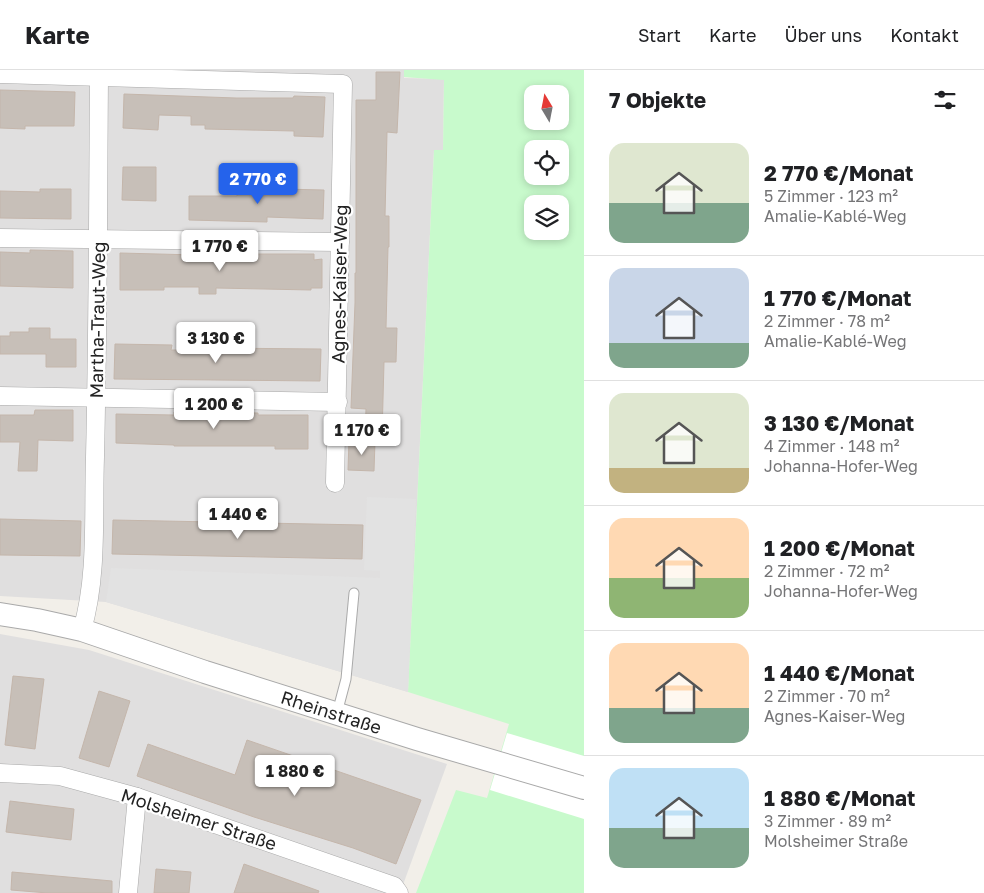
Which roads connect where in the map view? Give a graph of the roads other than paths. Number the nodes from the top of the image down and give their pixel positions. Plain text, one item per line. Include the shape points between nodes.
1 (0, 74) edge
2 (99, 77) junction
3 (0, 238) edge
4 (98, 239) junction
5 (340, 242) junction
6 (0, 396) edge
7 (96, 397) junction
8 (338, 402) junction
9 (335, 483) dead end
10 (354, 593) dead end
11 (0, 614) edge
12 (82, 630) junction
13 (337, 714) junction
14 (0, 772) edge
15 (584, 788) edge
16 (137, 797) junction
17 (396, 889) edge
18 (128, 893) edge

1 - 2 street
2 - 4 street, Martha-Traut-Weg
2 - 5 street, Agnes-Kaiser-Weg via 343,84
3 - 4 street
4 - 5 street
4 - 7 street, Martha-Traut-Weg
5 - 8 street, Agnes-Kaiser-Weg
6 - 7 street
7 - 8 street
7 - 12 street, Martha-Traut-Weg via 92,562 89,602
8 - 9 street, Agnes-Kaiser-Weg
10 - 13 lane via 346,679
11 - 12 street, Rheinstraße
12 - 13 street, Rheinstraße
13 - 15 street, Rheinstraße
14 - 16 street, Molsheimer Straße via 60,776
16 - 17 street, Molsheimer Straße
16 - 18 street

